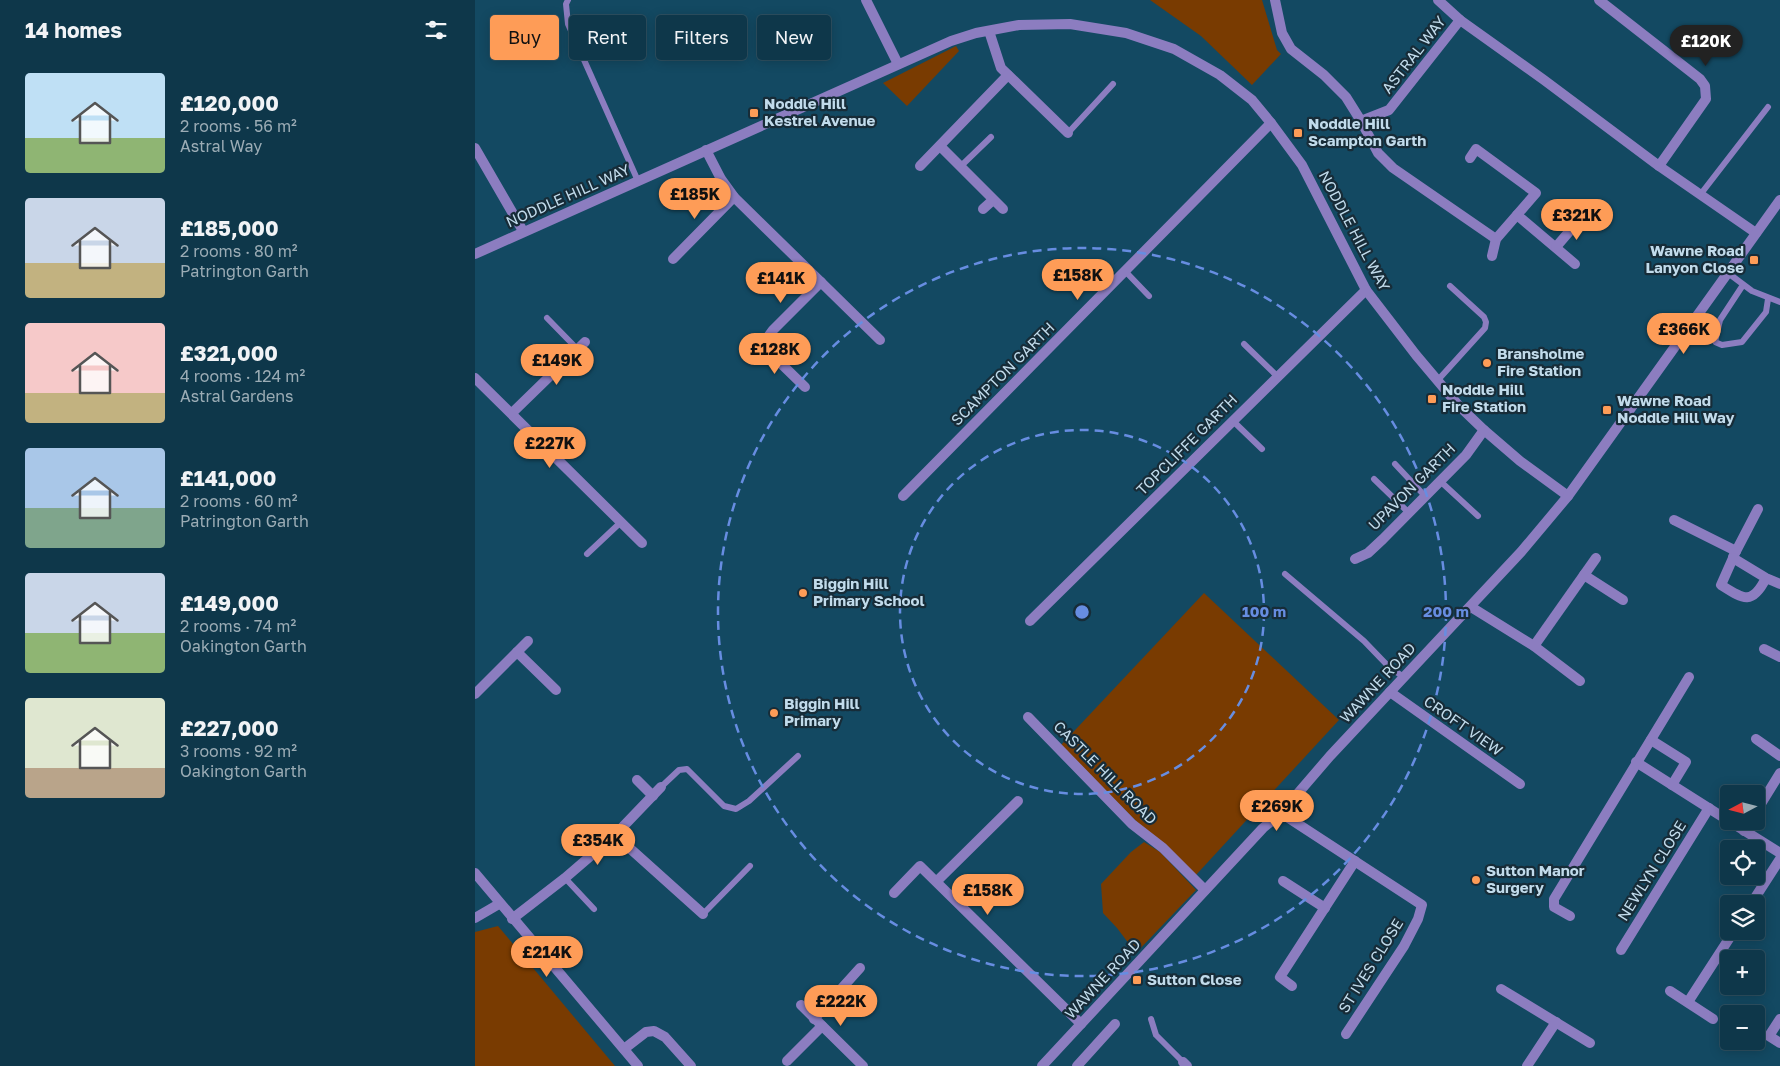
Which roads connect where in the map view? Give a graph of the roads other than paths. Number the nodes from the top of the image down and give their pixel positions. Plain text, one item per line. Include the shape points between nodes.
1 (568, 0) edge
2 (866, 0) edge
3 (1275, 0) edge
4 (1438, 0) edge
5 (1599, 0) edge
6 (1460, 20) junction
7 (989, 31) junction
8 (898, 64) junction
9 (1008, 76) junction
10 (1113, 84) dead end
11 (1767, 107) dead end
12 (1361, 121) junction
13 (1271, 123) junction
14 (1068, 133) joint
15 (991, 137) dead end
16 (940, 146) junction
17 (475, 148) edge
18 (706, 150) junction
19 (1470, 158) dead end
20 (920, 166) dead end
21 (961, 166) junction
22 (1659, 166) junction
23 (638, 181) junction
24 (1701, 195) junction
25 (734, 197) junction
26 (993, 200) junction
27 (1780, 200) edge
28 (983, 209) dead end
29 (1003, 209) dead end
30 (1517, 216) junction
31 (1580, 219) dead end
32 (523, 232) junction
33 (1756, 233) junction
34 (1496, 239) junction
35 (1556, 247) junction
36 (475, 254) edge
37 (1492, 256) dead end
38 (673, 259) dead end
39 (1575, 264) dead end
40 (1125, 271) junction
41 (1728, 273) junction
42 (821, 282) junction
43 (1743, 284) junction
44 (1450, 286) dead end
45 (1366, 290) junction
46 (1149, 296) dead end
47 (1768, 299) junction
48 (1780, 302) edge
49 (547, 318) dead end
50 (879, 340) dead end
51 (585, 342) dead end
52 (1244, 344) dead end
53 (577, 350) junction
54 (587, 359) dead end
55 (1278, 377) junction
56 (475, 378) edge
57 (1438, 380) junction
58 (805, 387) dead end
59 (512, 413) junction
60 (1233, 421) junction
61 (1485, 430) junction
62 (1262, 449) dead end
63 (1395, 464) dead end
64 (1374, 479) dead end
65 (1440, 481) junction
66 (903, 496) dead end
67 (1425, 496) junction
68 (1568, 496) junction
69 (1758, 509) dead end
70 (1408, 512) junction
71 (1478, 516) dead end
72 (1674, 520) dead end
73 (621, 522) junction
74 (642, 543) dead end
75 (587, 554) dead end
76 (1734, 554) junction
77 (1596, 558) dead end
78 (1355, 559) dead end
79 (1285, 574) dead end
80 (1584, 575) junction
81 (1766, 578) junction
82 (1780, 584) edge
83 (1623, 600) dead end
84 (1471, 607) junction
85 (1030, 621) dead end
86 (528, 641) dead end
87 (1534, 646) junction
88 (1764, 649) dead end
89 (517, 652) junction
90 (1780, 657) edge
91 (1404, 677) junction
92 (1689, 677) dead end
93 (1580, 681) dead end
94 (556, 690) dead end
95 (1390, 692) junction
96 (475, 694) edge
97 (1028, 717) dead end
98 (1756, 739) dead end
99 (1651, 740) junction
100 (798, 756) dead end
101 (1780, 756) edge
102 (1636, 762) junction
103 (1780, 773) edge
104 (637, 780) dead end
105 (1520, 784) dead end
106 (1672, 785) junction
107 (661, 787) joint
108 (653, 796) junction
109 (1765, 797) edge
110 (1018, 801) dead end
111 (1709, 808) junction
112 (1281, 813) junction
113 (1720, 815) edge
114 (1744, 831) edge
115 (615, 835) junction
116 (1780, 853) edge
117 (1780, 859) edge
118 (1355, 861) junction
119 (750, 866) dead end
120 (475, 873) edge
121 (565, 878) junction
122 (1283, 880) dead end
123 (937, 881) junction
124 (1205, 890) junction
125 (894, 893) dead end
126 (1757, 895) edge
127 (499, 904) junction
128 (1325, 908) junction
129 (595, 909) dead end
130 (703, 914) joint
131 (1570, 916) dead end
132 (475, 918) edge
133 (513, 919) junction
134 (1728, 940) edge
135 (1621, 950) dead end
136 (861, 968) dead end
137 (1292, 986) dead end
138 (1501, 989) dead end
139 (1669, 991) dead end
140 (1688, 1002) junction
141 (801, 1005) dead end
142 (1151, 1019) dead end
143 (1713, 1019) dead end
144 (1780, 1019) edge
145 (1556, 1022) junction
146 (818, 1023) junction
147 (1081, 1024) junction
148 (1115, 1024) dead end
149 (1345, 1034) dead end
150 (1590, 1043) dead end
151 (1780, 1043) edge
152 (624, 1049) junction
153 (787, 1061) dead end
154 (1185, 1064) edge
155 (639, 1066) edge
156 (691, 1066) edge
157 (863, 1066) edge
158 (1042, 1066) edge
159 (1077, 1066) edge
160 (1527, 1066) edge

1 - 23 lane via 569,24
2 - 8 street
3 - 12 street via 1282,33 1291,49 1346,97
4 - 6 street
5 - 22 street via 1705,86 1706,99
6 - 12 street, ASTRAL WAY via 1389,110
6 - 22 street, ASTRAL WAY
7 - 8 street, NODDLE HILL WAY via 951,41
7 - 9 street via 1001,68
7 - 13 street, NODDLE HILL WAY via 1019,25 1071,24 1126,33 1174,49 1220,75 1252,100
8 - 18 street, NODDLE HILL WAY
9 - 14 street
9 - 16 street
10 - 14 lane
11 - 24 lane
12 - 34 street via 1378,153 1393,168
13 - 40 street, SCAMPTON GARTH
13 - 45 street, NODDLE HILL WAY via 1302,165
15 - 21 lane
16 - 20 street
16 - 21 street
17 - 32 street
18 - 23 street, NODDLE HILL WAY
18 - 25 street
19 - 30 street via 1477,149 1536,193
21 - 26 street
22 - 24 street, ASTRAL WAY
23 - 32 street, NODDLE HILL WAY
24 - 33 street, ASTRAL WAY
25 - 38 street
25 - 42 street
26 - 28 street
26 - 29 street
27 - 33 street, WAWNE ROAD
30 - 34 street
30 - 35 street
31 - 35 street
32 - 36 street, NODDLE HILL WAY
33 - 41 street, WAWNE ROAD
34 - 37 street
35 - 39 street
40 - 46 lane
40 - 66 street, SCAMPTON GARTH
41 - 43 lane
41 - 68 street, WAWNE ROAD
42 - 50 street
42 - 58 street via 762,344
43 - 47 lane
43 - 47 lane via 1720,320 1715,342 1722,345 1742,342 1766,312
44 - 57 lane via 1486,322 1485,328
45 - 55 street, TOPCLIFFE GARTH
45 - 57 street, NODDLE HILL WAY
47 - 48 lane
49 - 53 lane
51 - 53 street
52 - 55 lane
53 - 54 lane
53 - 59 street
55 - 60 street, TOPCLIFFE GARTH
56 - 59 street
57 - 61 street, NODDLE HILL WAY via 1459,406
59 - 73 street
60 - 62 lane
60 - 85 street, TOPCLIFFE GARTH
61 - 65 street, UPAVON GARTH
61 - 68 street, NODDLE HILL WAY
63 - 67 lane
64 - 70 lane
65 - 67 street, UPAVON GARTH
65 - 71 lane
67 - 70 street, UPAVON GARTH
68 - 84 street, WAWNE ROAD
69 - 76 street
70 - 78 street, UPAVON GARTH via 1368,552
72 - 76 street
73 - 74 street
73 - 75 lane
76 - 81 street
76 - 81 street via 1721,585 1741,598 1750,598 1760,591
77 - 80 street
79 - 91 lane
80 - 83 street
80 - 87 street
81 - 82 street
84 - 87 street
84 - 91 street, WAWNE ROAD
86 - 89 street
87 - 93 street
88 - 90 street
89 - 94 street
89 - 96 street
91 - 95 street, WAWNE ROAD
92 - 99 street
95 - 105 street, CROFT VIEW
95 - 112 street, WAWNE ROAD
97 - 124 street, CASTLE HILL ROAD via 1132,824 1163,848
98 - 101 street
99 - 102 street
99 - 106 street via 1686,762
100 - 107 lane via 736,809 725,806 687,769 679,770
102 - 106 street
102 - 131 street via 1554,898 1554,907
103 - 109 street
104 - 108 street
106 - 111 street
107 - 108 street
108 - 115 street
110 - 123 street
111 - 113 street
111 - 135 street, NEWLYN CLOSE
112 - 118 street, ST IVES CLOSE
112 - 124 street, WAWNE ROAD
114 - 116 street
115 - 121 street
115 - 130 street
117 - 126 street
118 - 128 street
118 - 149 street, ST IVES CLOSE via 1422,905 1404,946
119 - 130 lane
120 - 127 street
121 - 129 lane
121 - 133 street
122 - 128 street
123 - 125 street via 920,866
123 - 147 street
124 - 147 street, WAWNE ROAD
127 - 132 street
127 - 133 street
128 - 137 street via 1280,977
133 - 152 street
134 - 140 street
136 - 146 street
138 - 145 street
139 - 140 street
140 - 143 street
141 - 146 street
142 - 154 lane via 1156,1035
144 - 151 street via 1769,1036
145 - 150 street
145 - 160 street
146 - 153 street
146 - 157 street
147 - 158 street, WAWNE ROAD
148 - 159 street
152 - 155 street
152 - 156 street via 646,1032 655,1031 665,1037

